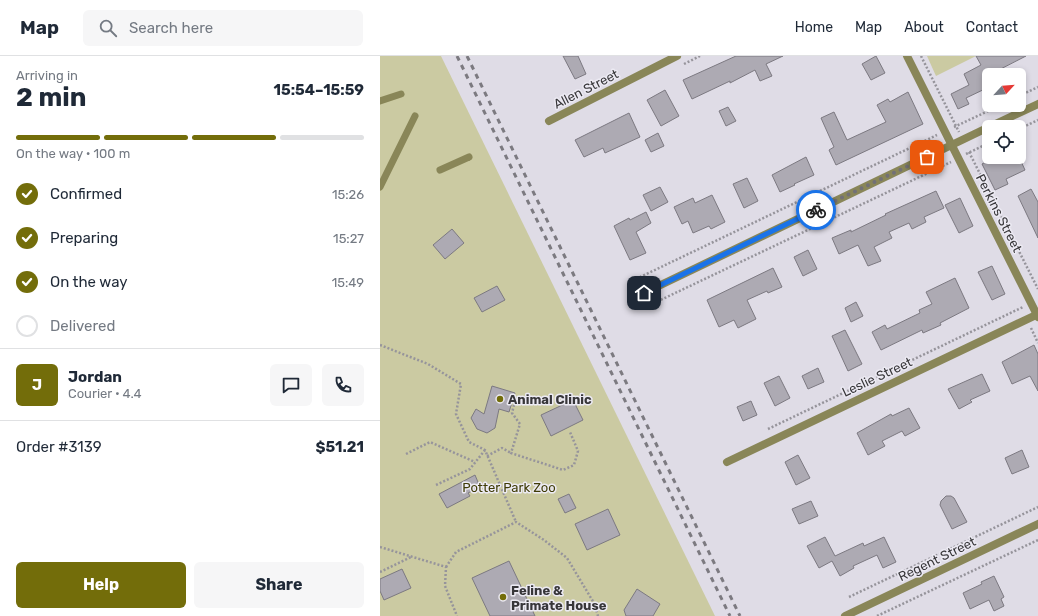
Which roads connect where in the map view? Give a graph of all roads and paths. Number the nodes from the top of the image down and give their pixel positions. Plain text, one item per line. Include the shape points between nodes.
1 (677, 56) edge
2 (907, 56) edge
3 (921, 56) edge
4 (1038, 87) edge
5 (1026, 93) edge
6 (401, 94) dead end
7 (380, 101) edge
8 (1038, 104) edge
9 (985, 112) edge
10 (415, 116) dead end
11 (1004, 120) edge
12 (1038, 120) edge
13 (549, 121) dead end
14 (956, 126) junction
15 (1026, 126) edge
16 (982, 130) edge
17 (945, 132) junction
18 (963, 140) junction
19 (952, 145) junction
20 (982, 147) edge
21 (970, 153) junction
22 (469, 157) dead end
23 (958, 158) junction
24 (440, 170) dead end
25 (380, 187) edge
26 (636, 279) dead end
27 (1038, 289) edge
28 (644, 293) dead end
29 (1031, 303) junction
30 (650, 305) dead end
31 (1038, 315) edge
32 (380, 345) edge
33 (516, 398) dead end
34 (768, 429) dead end
35 (570, 432) dead end
36 (485, 450) junction
37 (511, 453) junction
38 (406, 454) dead end
39 (487, 456) junction
40 (475, 462) junction
41 (727, 462) dead end
42 (436, 485) dead end
43 (1038, 507) edge
44 (516, 522) junction
45 (1038, 524) edge
46 (1038, 540) edge
47 (380, 548) edge
48 (412, 557) junction
49 (446, 567) junction
50 (380, 572) edge
51 (849, 597) dead end
52 (457, 616) edge
53 (598, 616) edge
54 (846, 616) edge
55 (877, 616) edge

1 - 13 street, Allen Street
2 - 17 street, Perkins Street
3 - 14 path
4 - 5 path
6 - 7 lane
8 - 11 street
9 - 14 path
10 - 25 lane
12 - 15 path
14 - 17 path
14 - 18 path
16 - 18 street
17 - 19 street, Perkins Street
17 - 26 path
18 - 19 street
18 - 21 path
19 - 23 street, Perkins Street
19 - 28 street
20 - 21 path
21 - 23 path
21 - 27 path
22 - 24 lane
23 - 29 street, Perkins Street
23 - 30 path
29 - 31 street, Perkins Street
29 - 34 path
31 - 41 street, Leslie Street
32 - 36 path via 428,364 461,384 456,414 469,442
33 - 37 path via 512,412 520,424
35 - 37 path via 578,451 574,465 563,470
36 - 39 path
36 - 40 path
37 - 39 path via 502,448
38 - 40 path via 430,442
39 - 44 path
40 - 42 path via 470,469
43 - 51 path
44 - 49 path via 456,552
44 - 53 path via 567,558 594,604
45 - 54 street, Regent Street
46 - 55 path
47 - 48 path
48 - 49 path
48 - 50 path
49 - 52 path via 446,586

